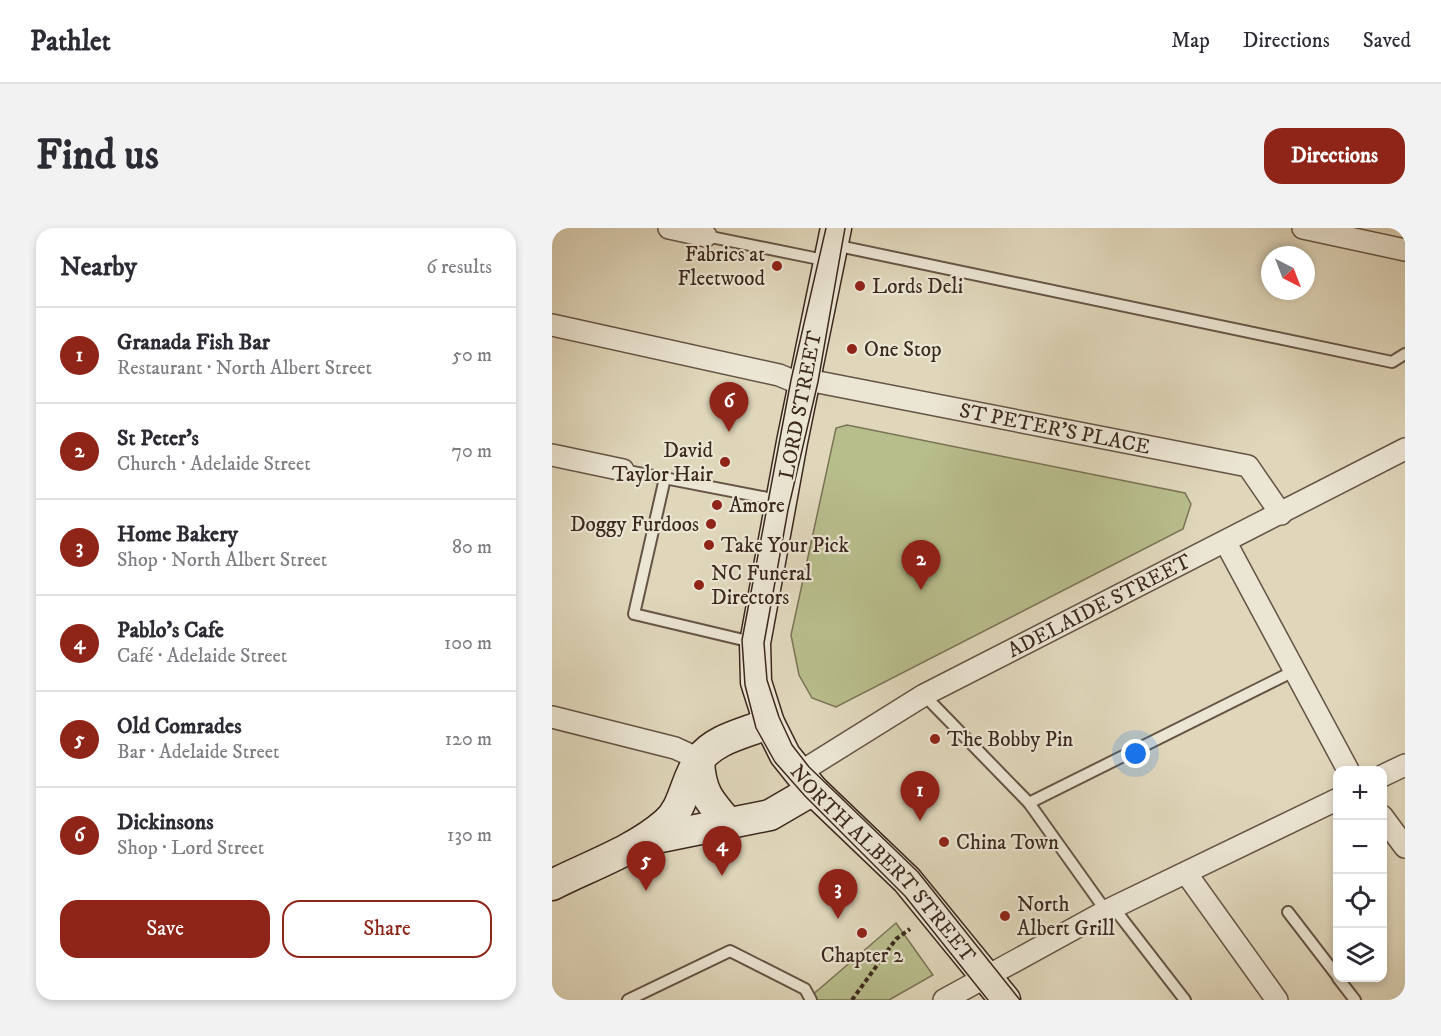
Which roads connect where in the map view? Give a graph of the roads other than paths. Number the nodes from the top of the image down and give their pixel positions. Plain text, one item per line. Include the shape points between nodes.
1 (669, 228) edge
2 (1303, 228) edge
3 (706, 237) joint
4 (829, 247) edge
5 (1405, 250) edge
6 (552, 325) edge
7 (1405, 354) edge
8 (805, 380) junction
9 (1405, 449) edge
10 (552, 455) edge
11 (623, 470) joint
12 (664, 478) junction
13 (782, 500) junction
14 (1281, 514) junction
15 (1226, 543) junction
16 (755, 643) junction
17 (1294, 671) junction
18 (924, 695) junction
19 (552, 717) edge
20 (769, 723) junction
21 (699, 759) junction
22 (1405, 765) edge
23 (1345, 766) edge
24 (1387, 774) edge
25 (806, 781) junction
26 (1333, 801) edge
27 (1029, 803) junction
28 (1386, 820) edge
29 (730, 825) junction
30 (640, 841) junction
31 (1405, 847) edge
32 (1186, 873) junction
33 (552, 885) edge
34 (1109, 909) junction
35 (1288, 912) dead end
36 (1333, 970) edge
37 (1342, 982) edge
38 (996, 989) edge
39 (628, 1000) edge
40 (811, 1000) edge
41 (944, 1000) edge
42 (1185, 1000) edge
43 (1277, 1000) edge
44 (1355, 1000) edge

1 - 3 street
2 - 5 street
3 - 4 lane
4 - 7 lane via 1392,362
4 - 8 street, LORD STREET
6 - 8 street, ST PETER'S PLACE
8 - 13 street, LORD STREET
8 - 14 street, ST PETER'S PLACE via 1248,466
9 - 14 street, ADELAIDE STREET
10 - 11 street
11 - 12 lane
12 - 13 lane
12 - 16 lane via 633,614
13 - 16 street, LORD STREET
14 - 15 street, ADELAIDE STREET
15 - 17 street
15 - 18 street, ADELAIDE STREET
16 - 20 street, LORD STREET via 756,682
17 - 23 street
17 - 27 lane
18 - 25 street, ADELAIDE STREET
18 - 27 lane
19 - 21 street via 675,748
20 - 21 street via 729,738
20 - 25 street, NORTH ALBERT STREET via 780,748
21 - 29 street via 701,787
21 - 30 street via 674,814
22 - 24 street
25 - 29 street via 770,815
25 - 38 street, NORTH ALBERT STREET via 907,880
26 - 32 street
27 - 34 lane
28 - 31 street
29 - 30 street
30 - 33 street
32 - 34 street
32 - 43 street
34 - 38 street
34 - 42 lane
35 - 36 lane
37 - 44 lane
38 - 41 street
39 - 40 lane via 730,951 805,989

